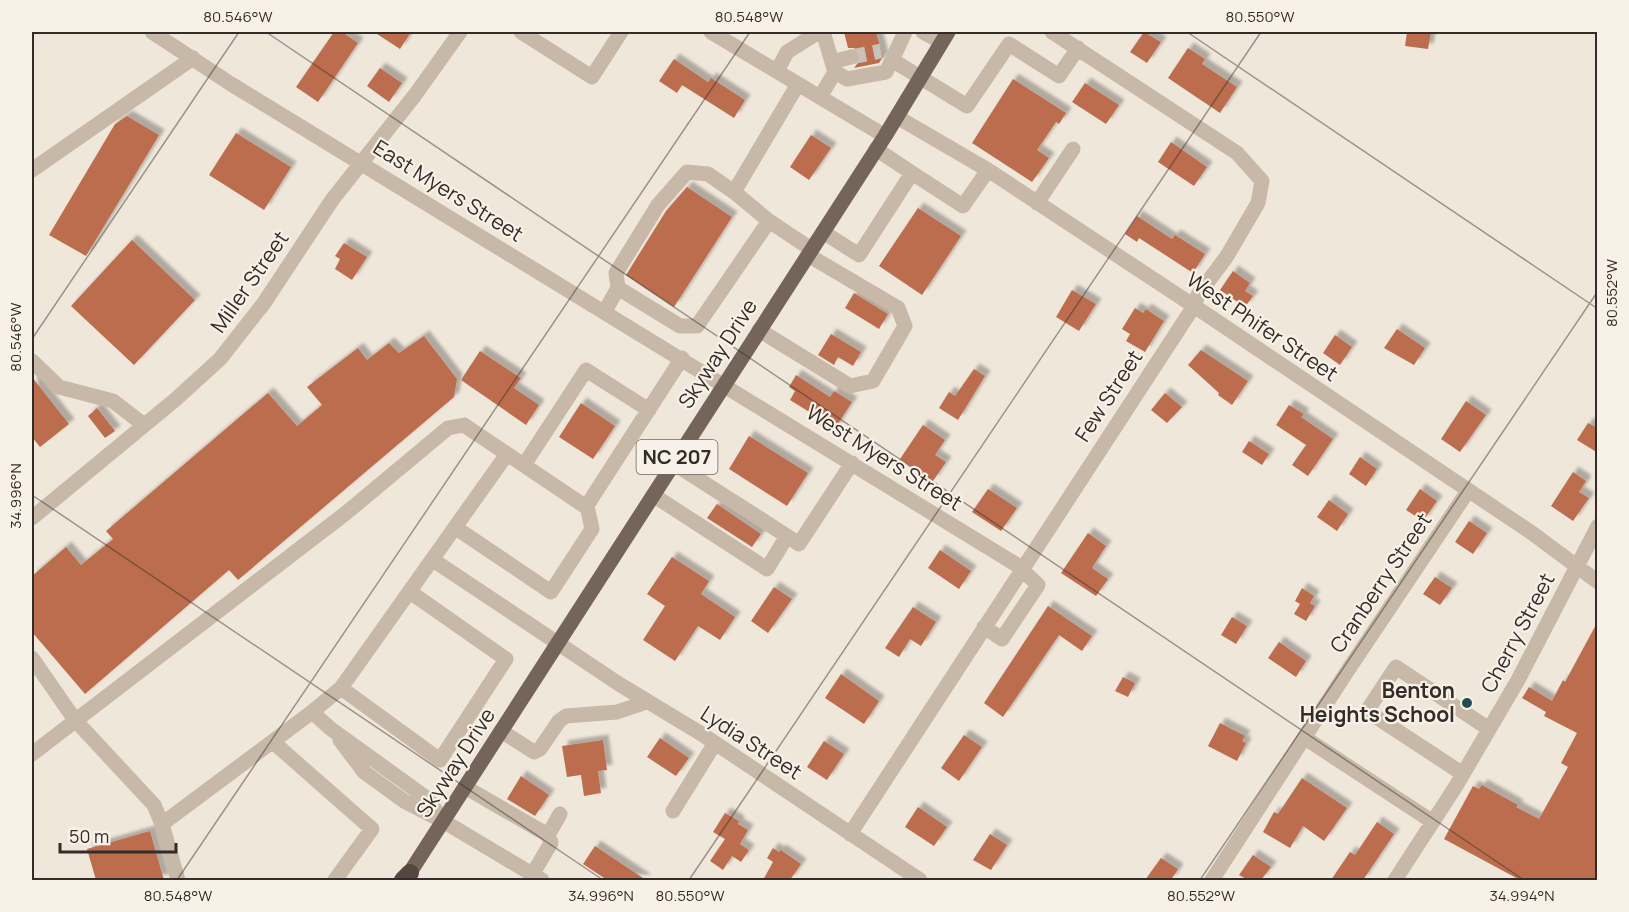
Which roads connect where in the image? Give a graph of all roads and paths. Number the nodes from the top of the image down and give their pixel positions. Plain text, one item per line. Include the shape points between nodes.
1 (152, 32) edge
2 (460, 32) edge
3 (521, 32) edge
4 (621, 32) edge
5 (711, 32) edge
6 (821, 32) edge
7 (905, 32) edge
8 (923, 32) edge
9 (1052, 32) edge
10 (945, 37) edge
11 (1072, 44) junction
12 (890, 53) junction
13 (851, 57) tunnel mouth
14 (193, 58) junction
15 (833, 67) junction
16 (777, 71) junction
17 (921, 77) junction
18 (798, 84) junction
19 (820, 97) junction
20 (897, 117) junction
21 (885, 136) junction
22 (876, 149) junction
23 (1073, 149) dead end
24 (363, 163) junction
25 (32, 170) edge
26 (988, 170) junction
27 (912, 173) junction
28 (734, 192) junction
29 (1037, 203) junction
30 (769, 221) junction
31 (823, 231) junction
32 (810, 252) junction
33 (618, 288) junction
34 (1194, 306) junction
35 (605, 311) junction
36 (759, 330) junction
37 (682, 358) junction
38 (32, 361) edge
39 (724, 384) junction
40 (649, 410) junction
41 (144, 425) junction
42 (507, 454) junction
43 (674, 463) junction
44 (852, 463) junction
45 (524, 465) junction
46 (1468, 491) junction
47 (653, 495) junction
48 (586, 506) junction
49 (32, 518) edge
50 (1598, 526) edge
51 (456, 528) junction
52 (787, 536) junction
53 (433, 560) junction
54 (1578, 566) junction
55 (1022, 569) junction
56 (1598, 582) edge
57 (410, 592) junction
58 (984, 627) junction
59 (557, 644) junction
60 (32, 658) edge
61 (341, 688) junction
62 (647, 702) junction
63 (312, 712) junction
64 (75, 720) junction
65 (1489, 729) junction
66 (501, 731) junction
67 (1305, 738) junction
68 (273, 742) junction
69 (715, 744) junction
70 (32, 754) edge
71 (1463, 774) junction
72 (465, 787) junction
73 (673, 811) dead end
74 (560, 814) dead end
75 (443, 821) junction
76 (1433, 822) junction
77 (162, 824) junction
78 (850, 834) junction
79 (548, 836) junction
80 (406, 878) edge
81 (537, 878) edge
82 (178, 880) edge
83 (335, 880) edge
84 (920, 880) edge
85 (1212, 880) edge
86 (1395, 880) edge

1 - 14 street, East Myers Street
2 - 24 street, Miller Street
3 - 4 street via 592,77
5 - 16 street
6 - 15 street
6 - 16 street via 788,52
7 - 12 street
8 - 10 street
9 - 11 street
10 - 17 main road, Skyway Drive / NC 207
11 - 17 street via 1059,76 1009,44 966,106
11 - 34 street, Few Street via 1237,153 1262,181 1258,202
12 - 15 street via 886,72 847,79
12 - 17 street
13 - 15 street
14 - 24 street, East Myers Street
14 - 25 street
15 - 19 street
16 - 18 street
17 - 20 main road, Skyway Drive / NC 207
18 - 19 street
18 - 28 street
19 - 21 street
20 - 21 main road, Skyway Drive / NC 207
20 - 26 street, West Phifer Street
21 - 22 main road, Skyway Drive / NC 207
22 - 27 street
22 - 31 main road, Skyway Drive / NC 207
23 - 29 street
24 - 35 street, East Myers Street
24 - 41 street, Miller Street via 220,359
26 - 27 street via 963,206
26 - 29 street, West Phifer Street
27 - 31 street via 859,255
28 - 30 street
28 - 33 street via 708,174 687,172 658,205 616,273
29 - 34 street, West Phifer Street
30 - 32 street
30 - 33 street via 697,326 680,326
31 - 32 main road, Skyway Drive / NC 207
32 - 36 main road, Skyway Drive / NC 207
32 - 36 street via 898,308 905,326 873,381 850,386
33 - 35 street
34 - 46 street, West Phifer Street
34 - 55 street, Few Street
35 - 37 street, East Myers Street
36 - 39 main road, Skyway Drive / NC 207
37 - 39 street, East Myers Street
37 - 40 street
38 - 41 street via 59,387 113,401
39 - 43 main road, Skyway Drive / NC 207
39 - 44 street, West Myers Street
40 - 45 street via 586,370
40 - 48 street
41 - 49 street, Miller Street
42 - 45 street
42 - 51 street
42 - 64 street via 464,425 448,428 346,513
43 - 47 main road, Skyway Drive / NC 207
43 - 52 street
44 - 52 street via 799,544
44 - 55 street, West Myers Street
45 - 48 street
46 - 54 street, West Phifer Street
46 - 67 street, Cranberry Street
47 - 52 street via 767,569
47 - 59 main road, Skyway Drive / NC 207
48 - 51 street via 592,529 551,592
50 - 54 street, Cherry Street
51 - 53 street
53 - 57 street
53 - 59 street, Lydia Street
54 - 56 street, West Phifer Street
54 - 65 street, Cherry Street
55 - 58 street, Few Street
55 - 58 street via 1038,585 1002,639
57 - 61 street
57 - 61 street via 506,659 440,760
58 - 78 street, Few Street
59 - 62 street, Lydia Street
59 - 66 main road, Skyway Drive / NC 207
60 - 64 street
61 - 63 street
62 - 66 street via 617,712 566,716 534,752
62 - 69 street, Lydia Street
63 - 68 street
63 - 75 street via 331,729 364,772 404,801
64 - 70 street
64 - 77 street via 154,805
65 - 71 street, Cherry Street
65 - 71 street via 1396,667 1367,711
66 - 72 main road, Skyway Drive / NC 207
67 - 76 street
67 - 85 street, Cranberry Street
68 - 77 street
68 - 83 street via 372,830
69 - 73 street
69 - 78 street, Lydia Street
71 - 76 street, Cherry Street
72 - 75 main road, Skyway Drive / NC 207
72 - 79 street
74 - 79 street
75 - 80 main road, Skyway Drive / NC 207
75 - 81 street
76 - 86 street, Cherry Street
77 - 82 street
78 - 84 street, Lydia Street
79 - 81 street via 551,843

